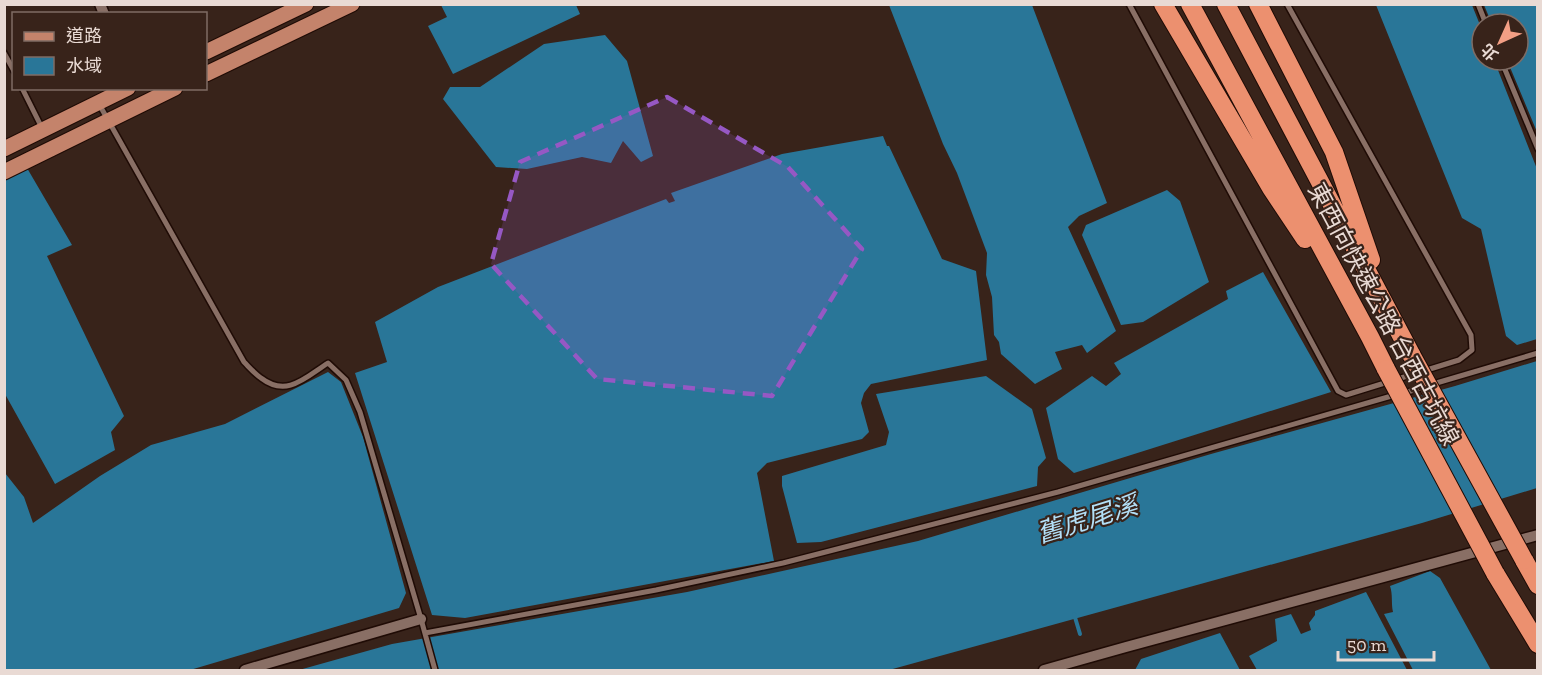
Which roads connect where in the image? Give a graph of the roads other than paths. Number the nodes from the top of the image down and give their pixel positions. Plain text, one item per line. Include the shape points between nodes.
1 (306, 4) edge
2 (352, 4) edge
3 (1130, 4) edge
4 (1163, 4) edge
5 (1191, 4) edge
6 (1226, 4) edge
7 (1258, 4) edge
8 (1287, 4) edge
9 (207, 52) edge
10 (4, 53) edge
11 (12, 67) edge
12 (1506, 72) edge
13 (207, 74) edge
14 (23, 90) edge
15 (124, 90) edge
16 (171, 90) edge
17 (98, 102) junction
18 (107, 121) junction
19 (43, 130) junction
20 (4, 149) edge
21 (1538, 149) edge
22 (4, 172) edge
23 (1390, 315) junction
24 (1370, 337) junction
25 (1538, 353) edge
26 (1538, 535) edge
27 (1538, 585) edge
28 (422, 619) junction
29 (425, 633) junction
30 (1538, 644) edge
31 (245, 670) edge
32 (435, 670) edge
33 (1044, 670) edge

1 - 9 main road
2 - 13 main road
3 - 8 lane via 1338,391 1346,395 1459,360 1472,350 1470,335
4 - 24 highway via 1271,188
5 - 24 highway, 東西向快速公路 台西古坑線
6 - 23 highway, 東西向快速公路 台西古坑線
7 - 23 highway via 1334,152
10 - 11 lane
12 - 21 lane
14 - 19 lane
15 - 17 main road
16 - 18 main road
17 - 18 lane
17 - 19 main road
18 - 22 main road
18 - 28 lane via 244,362 276,387 291,386 328,363 346,380 360,411
19 - 20 main road
23 - 27 highway, 東西向快速公路 台西古坑線, bridge
24 - 30 highway, 東西向快速公路 台西古坑線, bridge via 1495,573
25 - 29 lane via 1058,492 794,561
26 - 33 street
28 - 29 lane
28 - 31 street
29 - 32 lane

